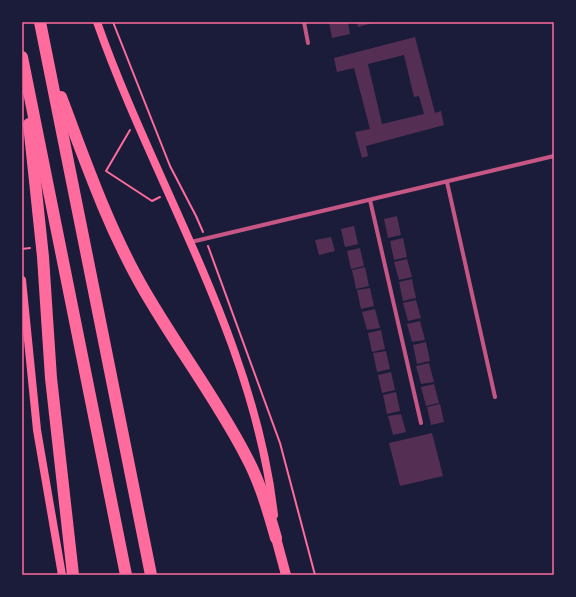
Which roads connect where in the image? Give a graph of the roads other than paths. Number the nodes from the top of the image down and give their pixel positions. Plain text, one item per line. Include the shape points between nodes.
1 (40, 22) edge
2 (97, 22) edge
3 (304, 22) edge
4 (308, 43) dead end
5 (23, 60) edge
6 (48, 61) junction
7 (554, 156) edge
8 (447, 182) junction
9 (370, 200) junction
10 (191, 242) junction
11 (22, 282) edge
12 (495, 397) dead end
13 (421, 423) dead end
14 (276, 538) junction
15 (62, 575) edge
16 (73, 575) edge
17 (126, 575) edge
18 (151, 575) edge
19 (286, 575) edge

1 - 6 highway
2 - 10 main road via 138,126
3 - 4 street
5 - 16 highway via 51,378
5 - 17 highway
6 - 14 highway via 100,201 120,245 157,312 246,456 263,496
6 - 18 highway
7 - 8 street
8 - 9 street
8 - 12 street
9 - 10 street
9 - 13 street
10 - 14 main road via 226,326 248,390 264,454
11 - 15 main road via 37,430
14 - 19 main road

